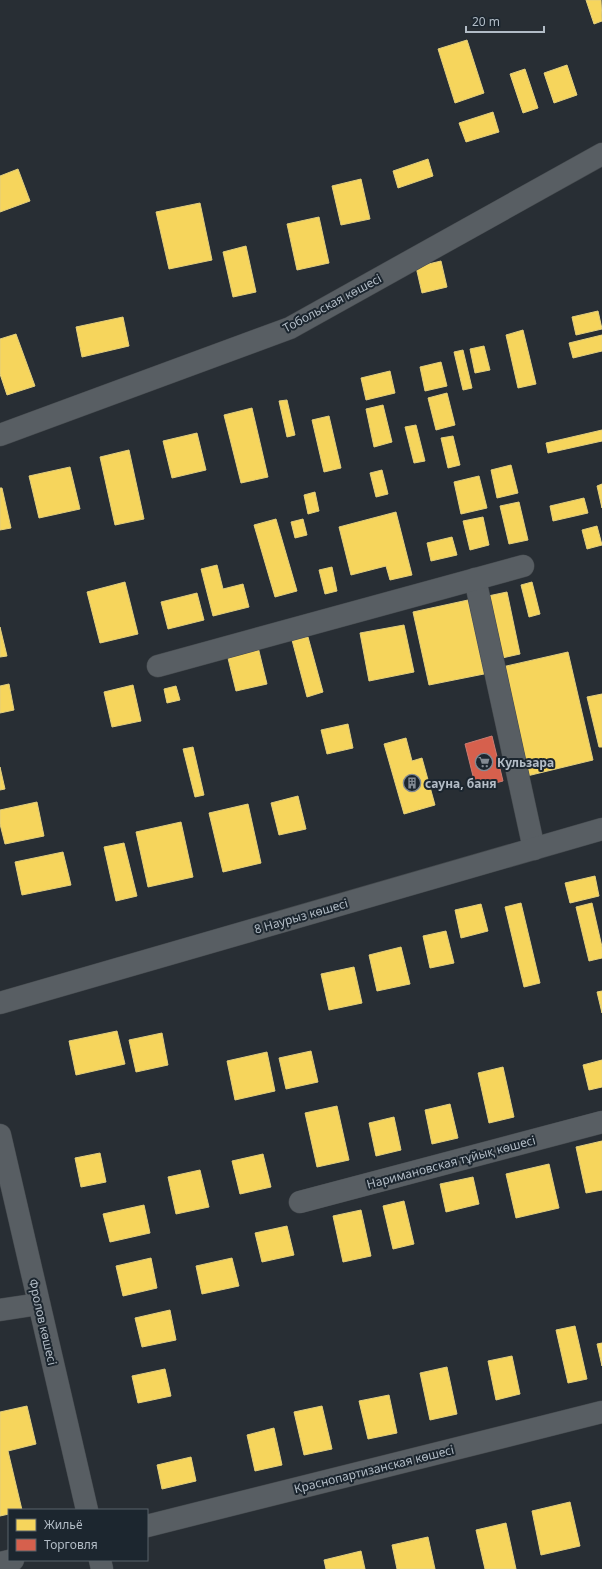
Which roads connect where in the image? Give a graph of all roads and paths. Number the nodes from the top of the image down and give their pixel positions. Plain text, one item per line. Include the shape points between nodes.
1 (602, 154) edge
2 (0, 435) edge
3 (523, 566) dead end
4 (475, 579) junction
5 (158, 666) dead end
6 (602, 829) edge
7 (534, 849) junction
8 (0, 1003) edge
9 (602, 1122) edge
10 (0, 1135) edge
11 (300, 1202) dead end
12 (39, 1304) junction
13 (0, 1310) edge
14 (602, 1412) edge
15 (87, 1509) edge
16 (148, 1526) edge

1 - 2 street, Тобольская көшесі via 290,328
3 - 4 street
4 - 5 street
4 - 7 street
6 - 7 street, 8 Наурыз көшесі
7 - 8 street, 8 Наурыз көшесі
9 - 11 street, Наримановская тұйық көшесі
10 - 12 street, Фролов көшесі
12 - 13 street
12 - 15 street, Фролов көшесі
14 - 16 street, Краснопартизанская көшесі

